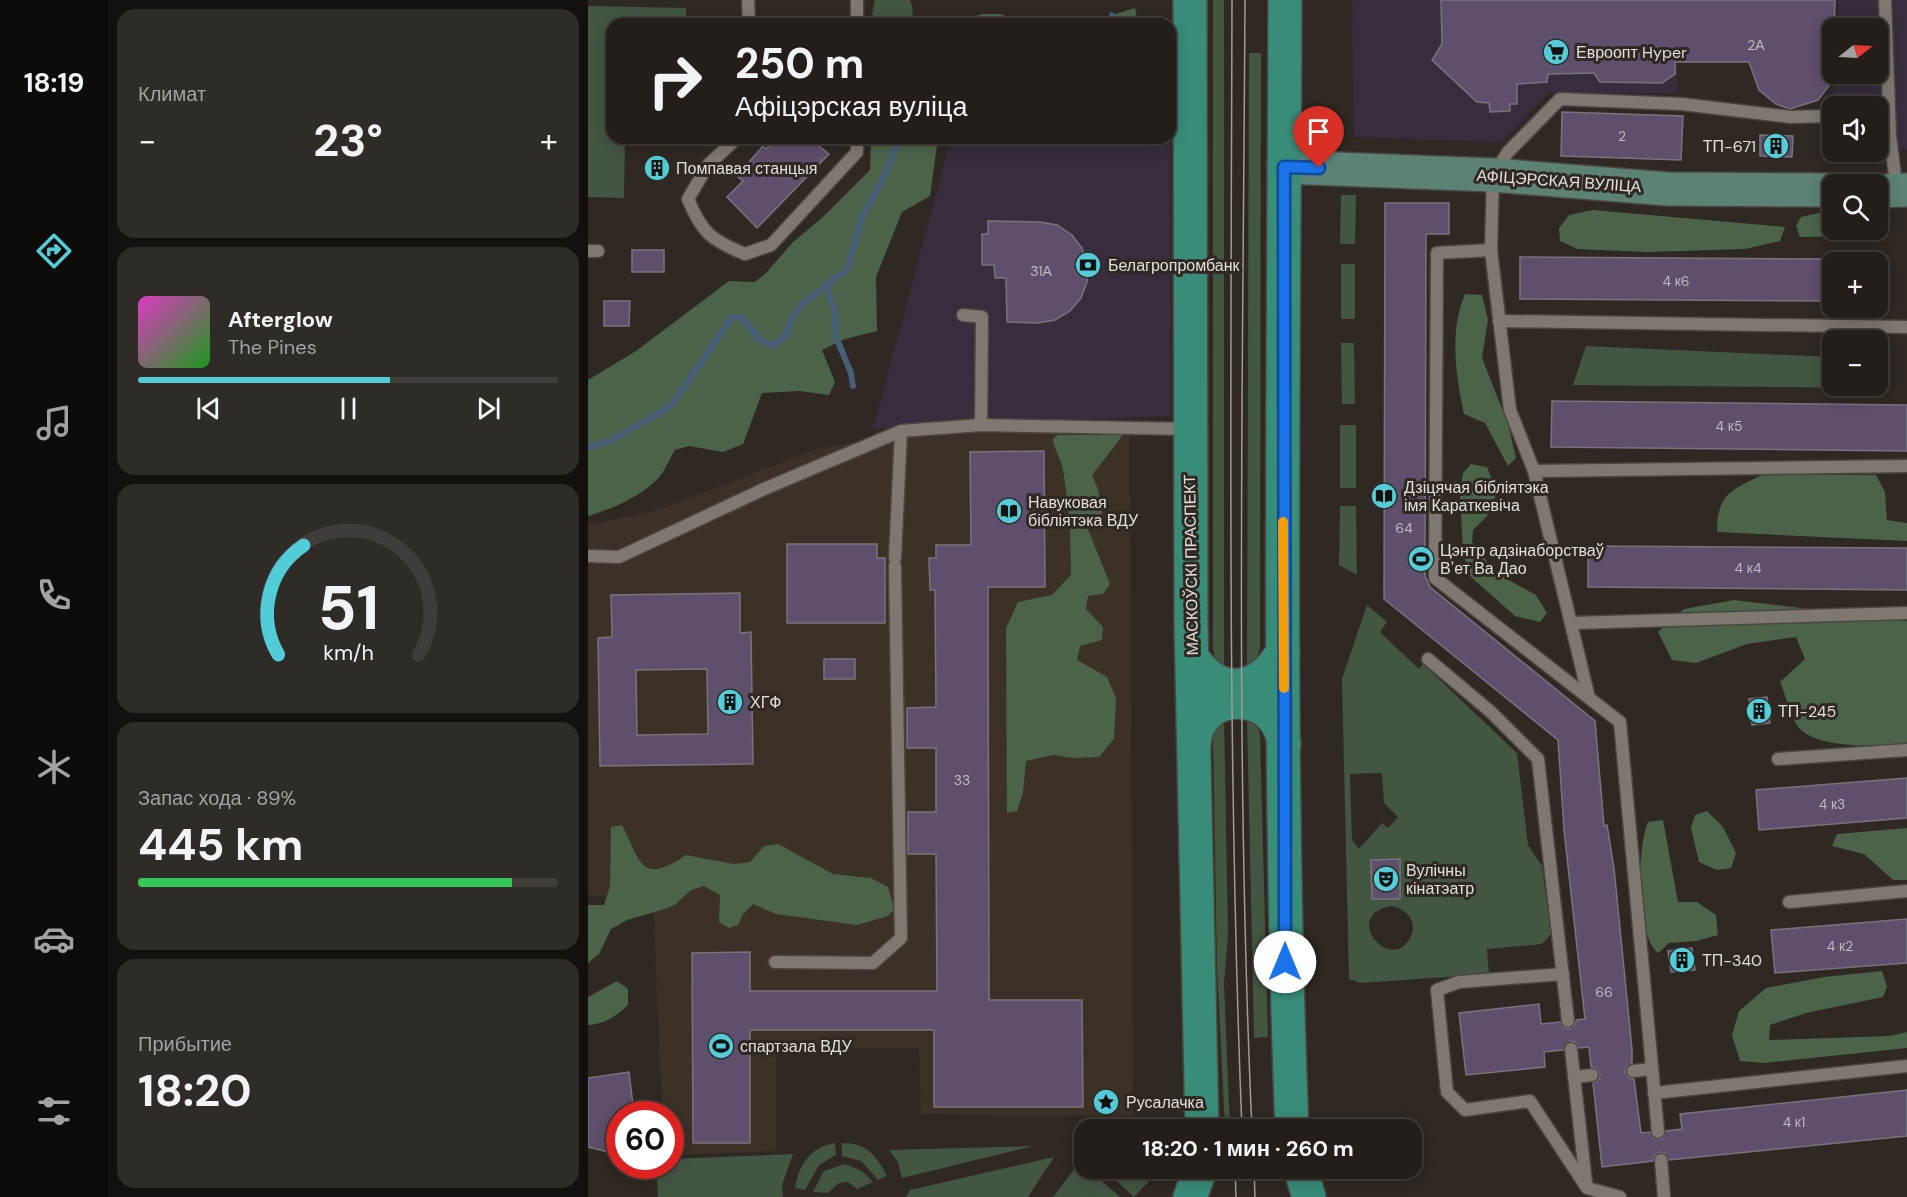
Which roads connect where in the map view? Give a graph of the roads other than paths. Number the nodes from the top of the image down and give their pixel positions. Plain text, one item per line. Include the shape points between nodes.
1 (748, 0) edge
2 (857, 0) edge
3 (1190, 0) edge
4 (1285, 0) edge
5 (1885, 0) edge
6 (749, 18) edge
7 (857, 18) edge
8 (1884, 18) edge
9 (1822, 116) edge
10 (1888, 137) edge
11 (731, 144) edge
12 (857, 144) edge
13 (1284, 167) junction
14 (1493, 175) junction
15 (1822, 190) edge
16 (1896, 191) edge
17 (1491, 250) junction
18 (963, 315) dead end
19 (1499, 321) junction
20 (1907, 327) edge
21 (981, 425) junction
22 (1190, 429) junction
23 (901, 431) junction
24 (1907, 466) edge
25 (1534, 471) junction
26 (588, 556) edge
27 (1907, 613) edge
28 (1573, 623) junction
29 (1283, 651) junction
30 (1192, 657) junction
31 (1428, 658) dead end
32 (1589, 698) junction
33 (1284, 746) junction
34 (1194, 749) junction
35 (1907, 750) edge
36 (1778, 759) dead end
37 (1907, 891) edge
38 (1789, 902) dead end
39 (775, 962) dead end
40 (1563, 974) junction
41 (1568, 1021) dead end
42 (1570, 1049) dead end
43 (1907, 1066) edge
44 (1652, 1069) junction
45 (1633, 1071) dead end
46 (1592, 1075) dead end
47 (1574, 1077) junction
48 (1654, 1093) junction
49 (1202, 1119) edge
50 (1292, 1119) edge
51 (1658, 1131) dead end
52 (1661, 1161) dead end
53 (1197, 1179) edge
54 (1203, 1179) edge
55 (1293, 1179) edge
56 (1303, 1179) edge
57 (1587, 1188) junction
58 (1190, 1197) edge
59 (1205, 1197) edge
60 (1294, 1197) edge
61 (1309, 1197) edge
62 (1620, 1197) edge
63 (1664, 1197) edge

1 - 6 lane
2 - 7 lane
3 - 22 main road, МАСКОЎСКІ ПРАСПЕКТ
4 - 13 main road
5 - 8 lane
9 - 14 lane via 1791,117 1682,104 1560,99 1508,153
10 - 16 lane
11 - 12 lane via 708,165 688,199 699,225 725,246 745,254 771,245 857,152
13 - 14 street, АФІЦЭРСКАЯ ВУЛІЦА
13 - 29 main road
14 - 15 street, АФІЦЭРСКАЯ ВУЛІЦА via 1668,189
14 - 17 lane
17 - 19 lane
17 - 32 lane via 1437,253 1435,578
18 - 21 lane via 982,317
19 - 20 lane
19 - 25 lane via 1510,410
21 - 22 lane
21 - 23 lane
22 - 30 main road, МАСКОЎСКІ ПРАСПЕКТ
23 - 26 lane via 619,557
23 - 39 lane via 895,562 901,938 873,963
24 - 25 lane
25 - 28 lane
27 - 28 lane
28 - 32 lane
29 - 30 main road via 1259,680 1237,686 1215,681
29 - 33 main road
30 - 34 main road, МАСКОЎСКІ ПРАСПЕКТ
31 - 40 lane via 1538,759
32 - 44 lane via 1620,722
33 - 34 main road via 1279,726 1266,710 1237,701 1209,712 1197,729
33 - 50 main road via 1285,962
34 - 49 main road, МАСКОЎСКІ ПРАСПЕКТ
35 - 36 lane
37 - 38 lane
40 - 41 lane
40 - 57 lane via 1459,982 1437,990 1447,1092 1465,1110 1530,1101
42 - 47 lane
43 - 48 lane
44 - 45 lane
44 - 48 lane
46 - 47 lane
47 - 57 lane
48 - 51 lane
52 - 63 lane
53 - 58 main road
54 - 59 main road
55 - 60 main road
56 - 61 main road
57 - 62 lane

